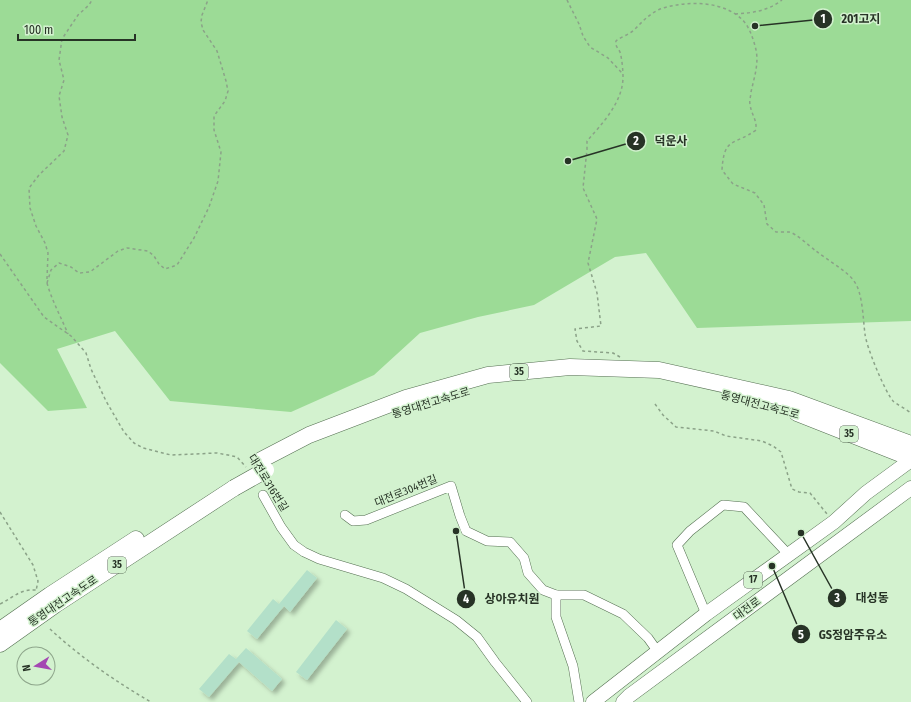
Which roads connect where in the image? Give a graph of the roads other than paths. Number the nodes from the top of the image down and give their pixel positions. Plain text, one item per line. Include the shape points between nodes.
1 (788, 404) junction
2 (911, 444) edge
3 (911, 459) edge
4 (232, 483) junction
5 (911, 488) edge
6 (263, 495) dead end
7 (345, 516) dead end
8 (788, 554) junction
9 (556, 595) junction
10 (706, 614) junction
11 (0, 630) edge
12 (0, 644) edge
13 (658, 652) junction
14 (593, 701) edge
15 (527, 702) edge
16 (579, 702) edge
17 (623, 702) edge

1 - 2 highway, 통영대전고속도로 / 35
1 - 3 highway, 통영대전고속도로 / 35
1 - 4 highway, 통영대전고속도로 / 35 via 659,370 570,367 488,375 406,398 309,435
3 - 8 main road, 대전로 / 17 via 866,493 834,522
4 - 11 highway, 통영대전고속도로 / 35 via 57,590
4 - 12 highway, 통영대전고속도로 / 35
5 - 17 main road, 대전로 / 17
6 - 15 street, 대전로316번길 via 281,527 294,545 304,552 406,588 456,620 477,637
7 - 9 street, 대전로304번길 via 353,520 366,520 451,486 466,531 487,541 510,542 524,558 528,573 543,590
8 - 10 main road, 대전로 / 17
8 - 10 street via 744,507 723,505 690,530 677,545
9 - 13 street, 대전로304번길 via 584,595 623,614 648,638
9 - 16 street via 556,617 573,666
10 - 13 main road, 대전로 / 17
13 - 14 main road, 대전로 / 17

